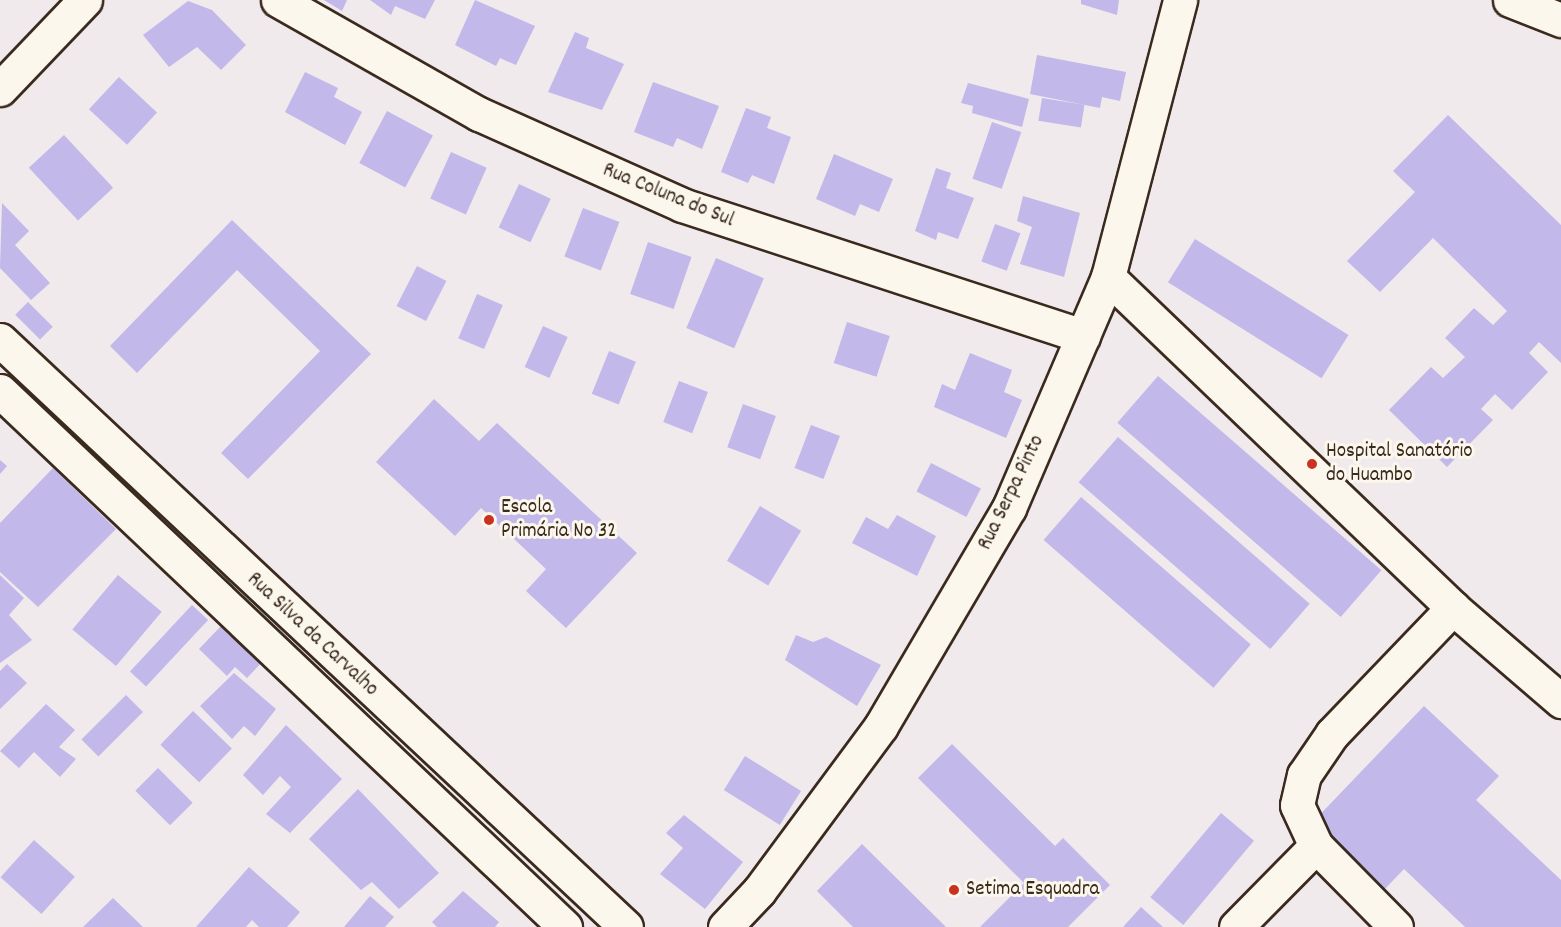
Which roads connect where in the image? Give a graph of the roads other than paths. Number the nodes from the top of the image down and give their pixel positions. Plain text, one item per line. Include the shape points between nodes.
1 (85, 0) edge
2 (278, 0) edge
3 (1180, 0) edge
4 (1510, 0) edge
5 (1561, 20) edge
6 (0, 89) edge
7 (1108, 277) junction
8 (1083, 336) junction
9 (0, 340) edge
10 (0, 391) edge
11 (81, 419) junction
12 (56, 446) junction
13 (281, 604) junction
14 (1453, 608) junction
15 (254, 633) junction
16 (1561, 701) edge
17 (481, 795) junction
18 (455, 825) junction
19 (1316, 846) junction
20 (565, 927) edge
21 (626, 927) edge
22 (724, 927) edge
23 (1236, 927) edge
24 (1396, 927) edge

1 - 6 street
2 - 8 street, Rua Coluna do Sul via 479,114 682,205
3 - 7 street, Rua Serpa Pinto
4 - 5 street
7 - 8 street, Rua Serpa Pinto
7 - 14 street
8 - 22 street, Rua Serpa Pinto via 1009,508 932,645 881,726 759,891
9 - 11 street, Rua Silva da Carvalho
10 - 12 street, Rua Silva da Carvalho
11 - 12 street
11 - 13 street, Rua Silva da Carvalho
12 - 15 street, Rua Silva da Carvalho
13 - 15 street
13 - 17 street, Rua Silva da Carvalho
14 - 16 street
14 - 19 street via 1372,689 1304,775 1297,805
15 - 18 street, Rua Silva da Carvalho
17 - 18 street
17 - 21 street, Rua Silva da Carvalho
18 - 20 street, Rua Silva da Carvalho
19 - 23 street
19 - 24 street

